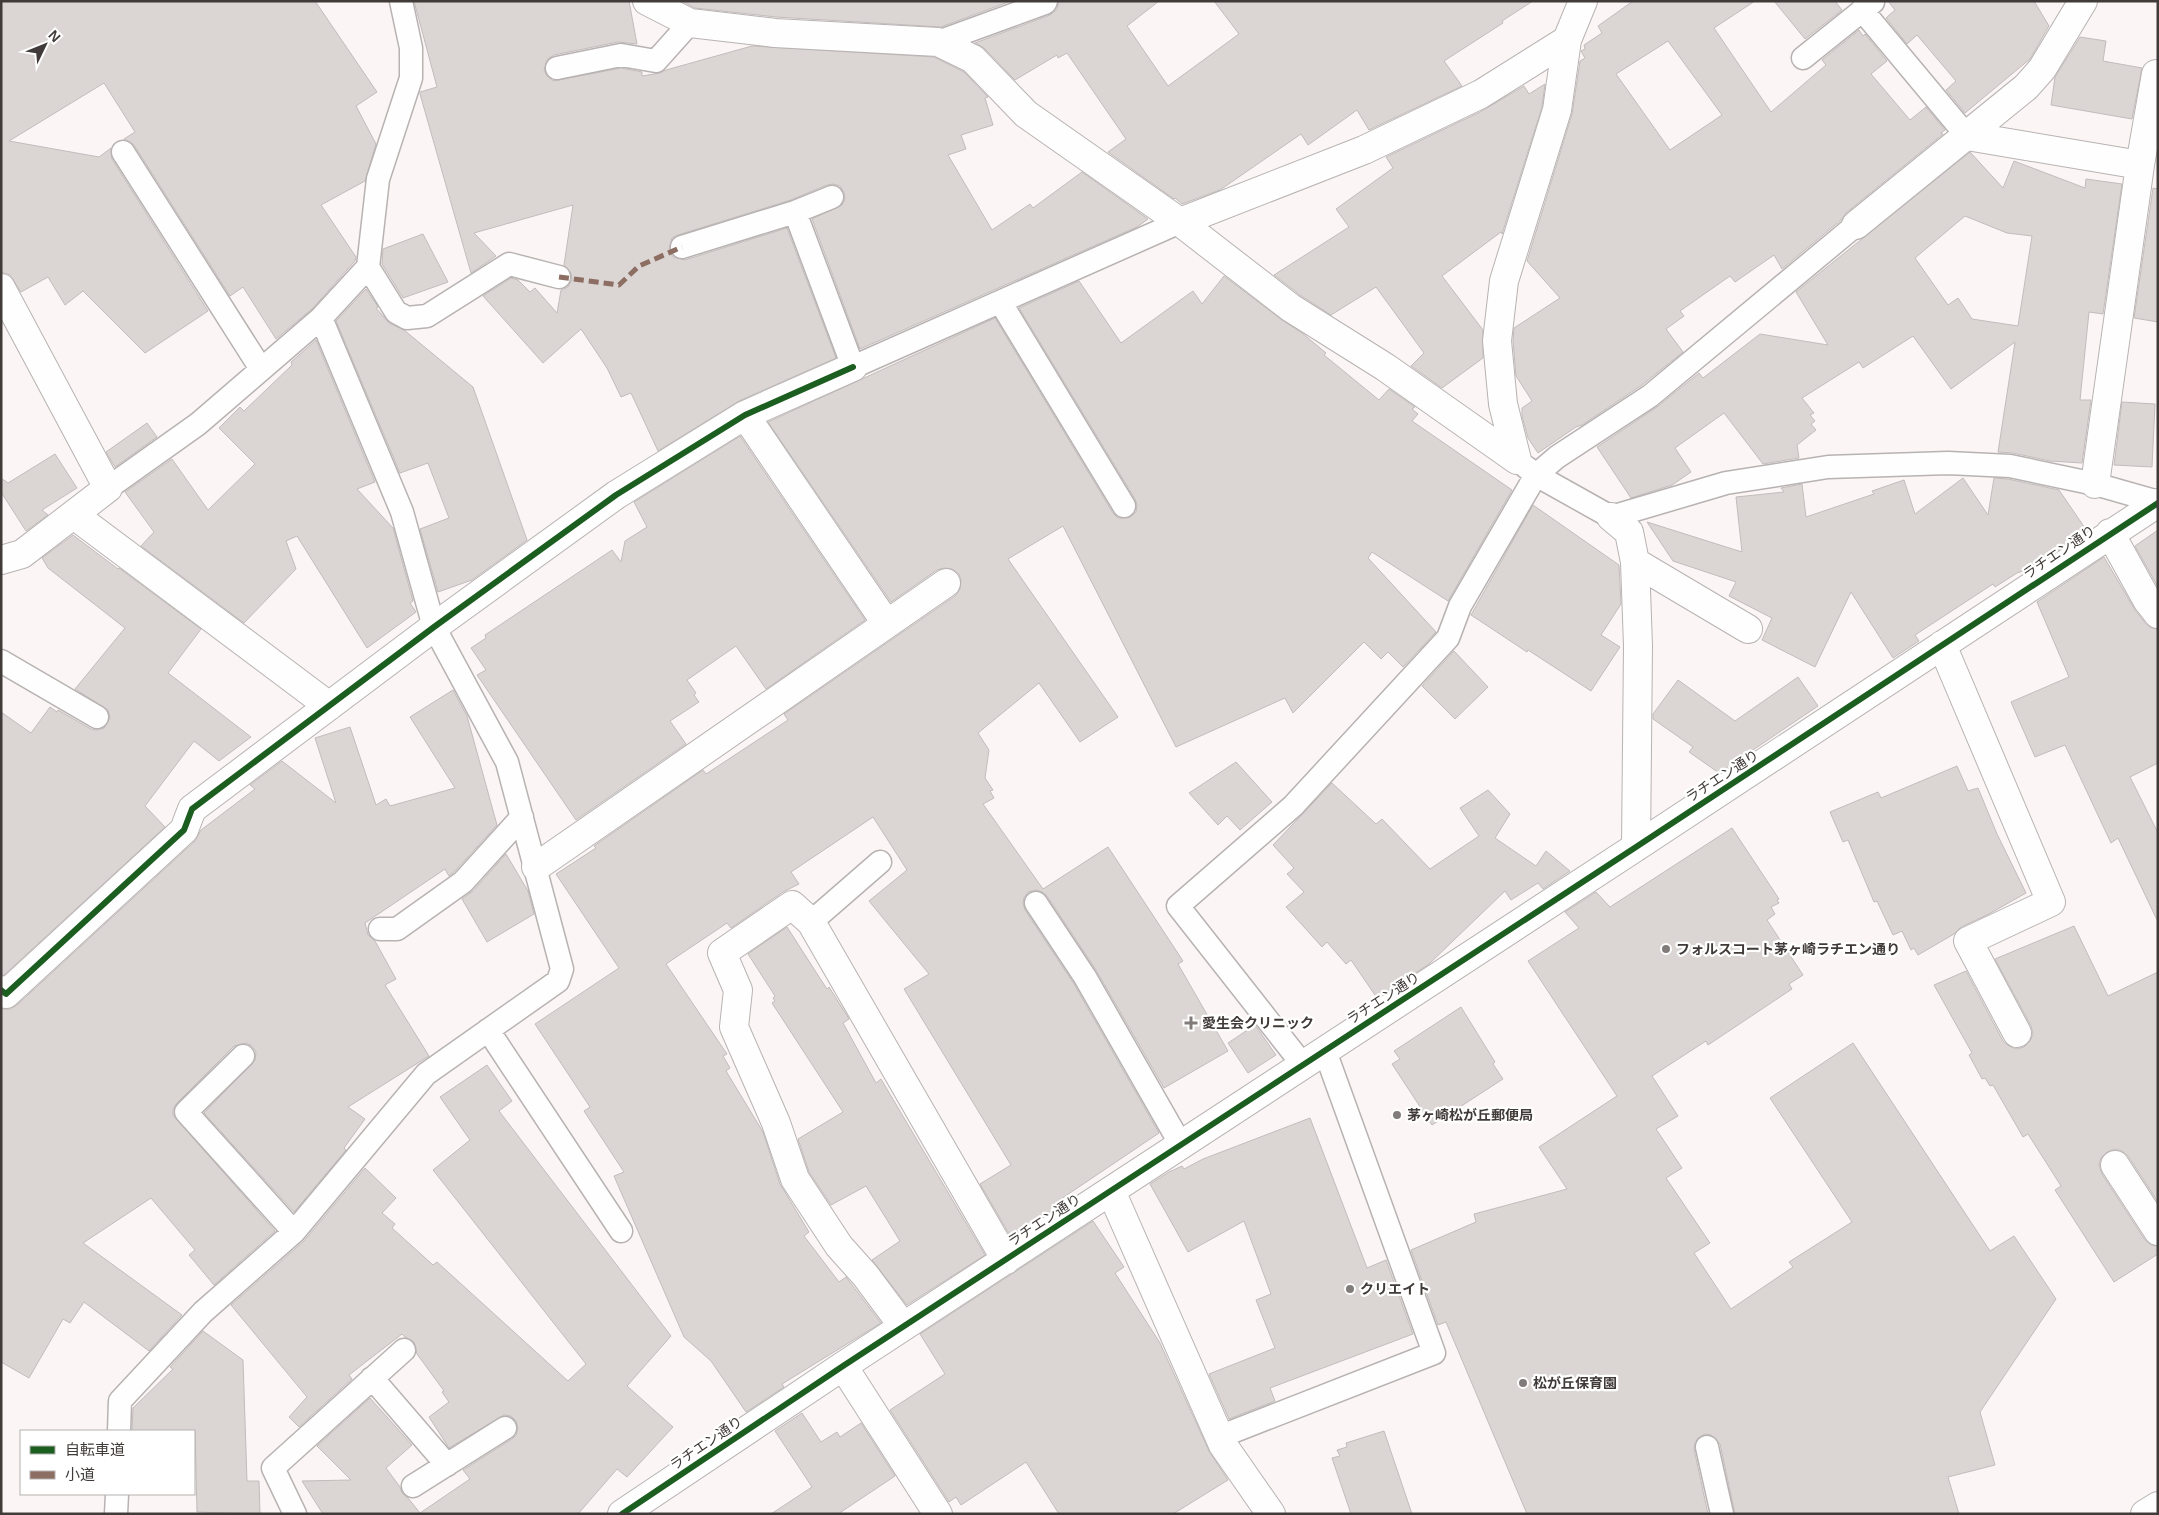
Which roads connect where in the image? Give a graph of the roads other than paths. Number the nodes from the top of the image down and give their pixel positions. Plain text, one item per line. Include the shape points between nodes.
1 (401, 1) edge
2 (647, 1) edge
3 (1046, 1) edge
4 (1584, 1) edge
5 (1868, 6) edge
6 (2070, 9) edge
7 (690, 24) junction
8 (1567, 40) junction
9 (938, 42) junction
10 (1803, 58) dead end
11 (557, 68) dead end
12 (2156, 74) dead end
13 (1967, 136) junction
14 (122, 152) dead end
15 (2140, 165) junction
16 (832, 198) dead end
17 (796, 212) junction
18 (1180, 222) junction
19 (1856, 225) joint
20 (682, 247) dead end
21 (368, 268) junction
22 (559, 277) dead end
23 (1, 288) edge
24 (1001, 302) junction
25 (321, 318) junction
26 (853, 367) junction
27 (261, 369) junction
28 (745, 415) junction
29 (1526, 468) junction
30 (2095, 484) junction
31 (108, 488) junction
32 (2158, 503) edge
33 (1124, 506) dead end
34 (74, 515) junction
35 (1611, 517) junction
36 (2110, 533) junction
37 (1, 560) edge
38 (1635, 562) junction
39 (946, 583) dead end
40 (2158, 614) edge
41 (886, 623) junction
42 (434, 627) junction
43 (1748, 629) dead end
44 (1942, 645) junction
45 (1, 661) edge
46 (329, 706) junction
47 (98, 717) dead end
48 (522, 817) junction
49 (1636, 847) junction
50 (880, 862) dead end
51 (536, 867) junction
52 (1036, 903) dead end
53 (811, 922) junction
54 (380, 929) dead end
55 (1, 990) edge
56 (488, 1030) junction
57 (2017, 1033) dead end
58 (243, 1056) dead end
59 (1314, 1058) junction
60 (1181, 1145) junction
61 (2115, 1165) dead end
62 (1111, 1190) junction
63 (2158, 1231) edge
64 (294, 1232) junction
65 (621, 1232) dead end
66 (1006, 1260) junction
67 (903, 1326) junction
68 (404, 1350) dead end
69 (843, 1366) junction
70 (372, 1378) junction
71 (505, 1428) dead end
72 (119, 1430) edge
73 (1219, 1437) junction
74 (1707, 1447) dead end
75 (447, 1465) junction
76 (413, 1486) dead end
77 (117, 1495) edge
78 (2158, 1506) edge
79 (116, 1514) edge
80 (295, 1514) edge
81 (622, 1514) edge
82 (938, 1514) edge
83 (1272, 1514) edge
84 (1722, 1514) edge
85 (2145, 1514) edge

1 - 21 lane via 411,48 411,78 378,179
2 - 7 street
3 - 9 lane
4 - 8 street
5 - 10 lane
5 - 13 lane
6 - 13 street via 2042,69 2026,87
7 - 9 street via 775,33
7 - 11 lane via 656,61 621,55
8 - 18 street via 1480,94 1364,150
8 - 29 street via 1557,110 1504,282 1497,341 1503,404
9 - 18 street via 973,59 1026,114
12 - 15 street
13 - 15 street
13 - 19 street
14 - 27 lane
15 - 30 street
16 - 17 lane
17 - 20 lane
17 - 26 lane
18 - 24 lane
18 - 29 street via 1290,308 1385,367
19 - 29 lane via 1650,396 1557,457
21 - 22 lane via 396,312 407,318 426,316 509,264
21 - 25 lane
23 - 31 street
24 - 26 lane
24 - 33 lane
25 - 27 lane
25 - 42 lane via 402,512
26 - 28 street
27 - 31 lane via 198,424
28 - 41 street
28 - 42 street via 616,495
29 - 35 lane
29 - 59 lane via 1448,638 1293,806 1178,906
30 - 32 lane
30 - 35 lane via 2010,466 1948,463 1828,467 1726,483
31 - 34 street
32 - 36 street, ラチエン通り
34 - 37 street via 22,554
34 - 46 street
35 - 38 street via 1629,532
36 - 40 street
36 - 44 street, ラチエン通り
38 - 43 street
38 - 49 street via 1638,646
39 - 41 street
41 - 51 street
42 - 46 street
42 - 48 lane via 507,762
44 - 49 street, ラチエン通り
44 - 57 street via 2051,902 1968,941
45 - 47 lane
46 - 55 street via 192,809 184,830 6,994
48 - 51 lane
48 - 54 lane via 463,882 398,930
49 - 59 street, ラチエン通り
50 - 53 lane
51 - 56 lane via 562,969 558,981
52 - 60 lane via 1085,977
53 - 66 street
53 - 67 street via 792,905 722,953 738,990 734,1027 776,1123 795,1179 839,1246
56 - 64 lane via 426,1074
56 - 65 lane
58 - 64 lane via 186,1112
59 - 60 street, ラチエン通り
59 - 73 lane via 1434,1353
60 - 62 street, ラチエン通り
61 - 63 street
62 - 66 street, ラチエン通り
62 - 73 street
64 - 72 lane via 204,1312 120,1401
66 - 67 street, ラチエン通り
67 - 69 street, ラチエン通り
68 - 70 lane
69 - 81 street, ラチエン通り
69 - 82 street
70 - 75 lane
70 - 80 lane via 273,1468
71 - 75 lane
73 - 83 street
74 - 84 lane
75 - 76 lane
77 - 79 lane
78 - 85 street

